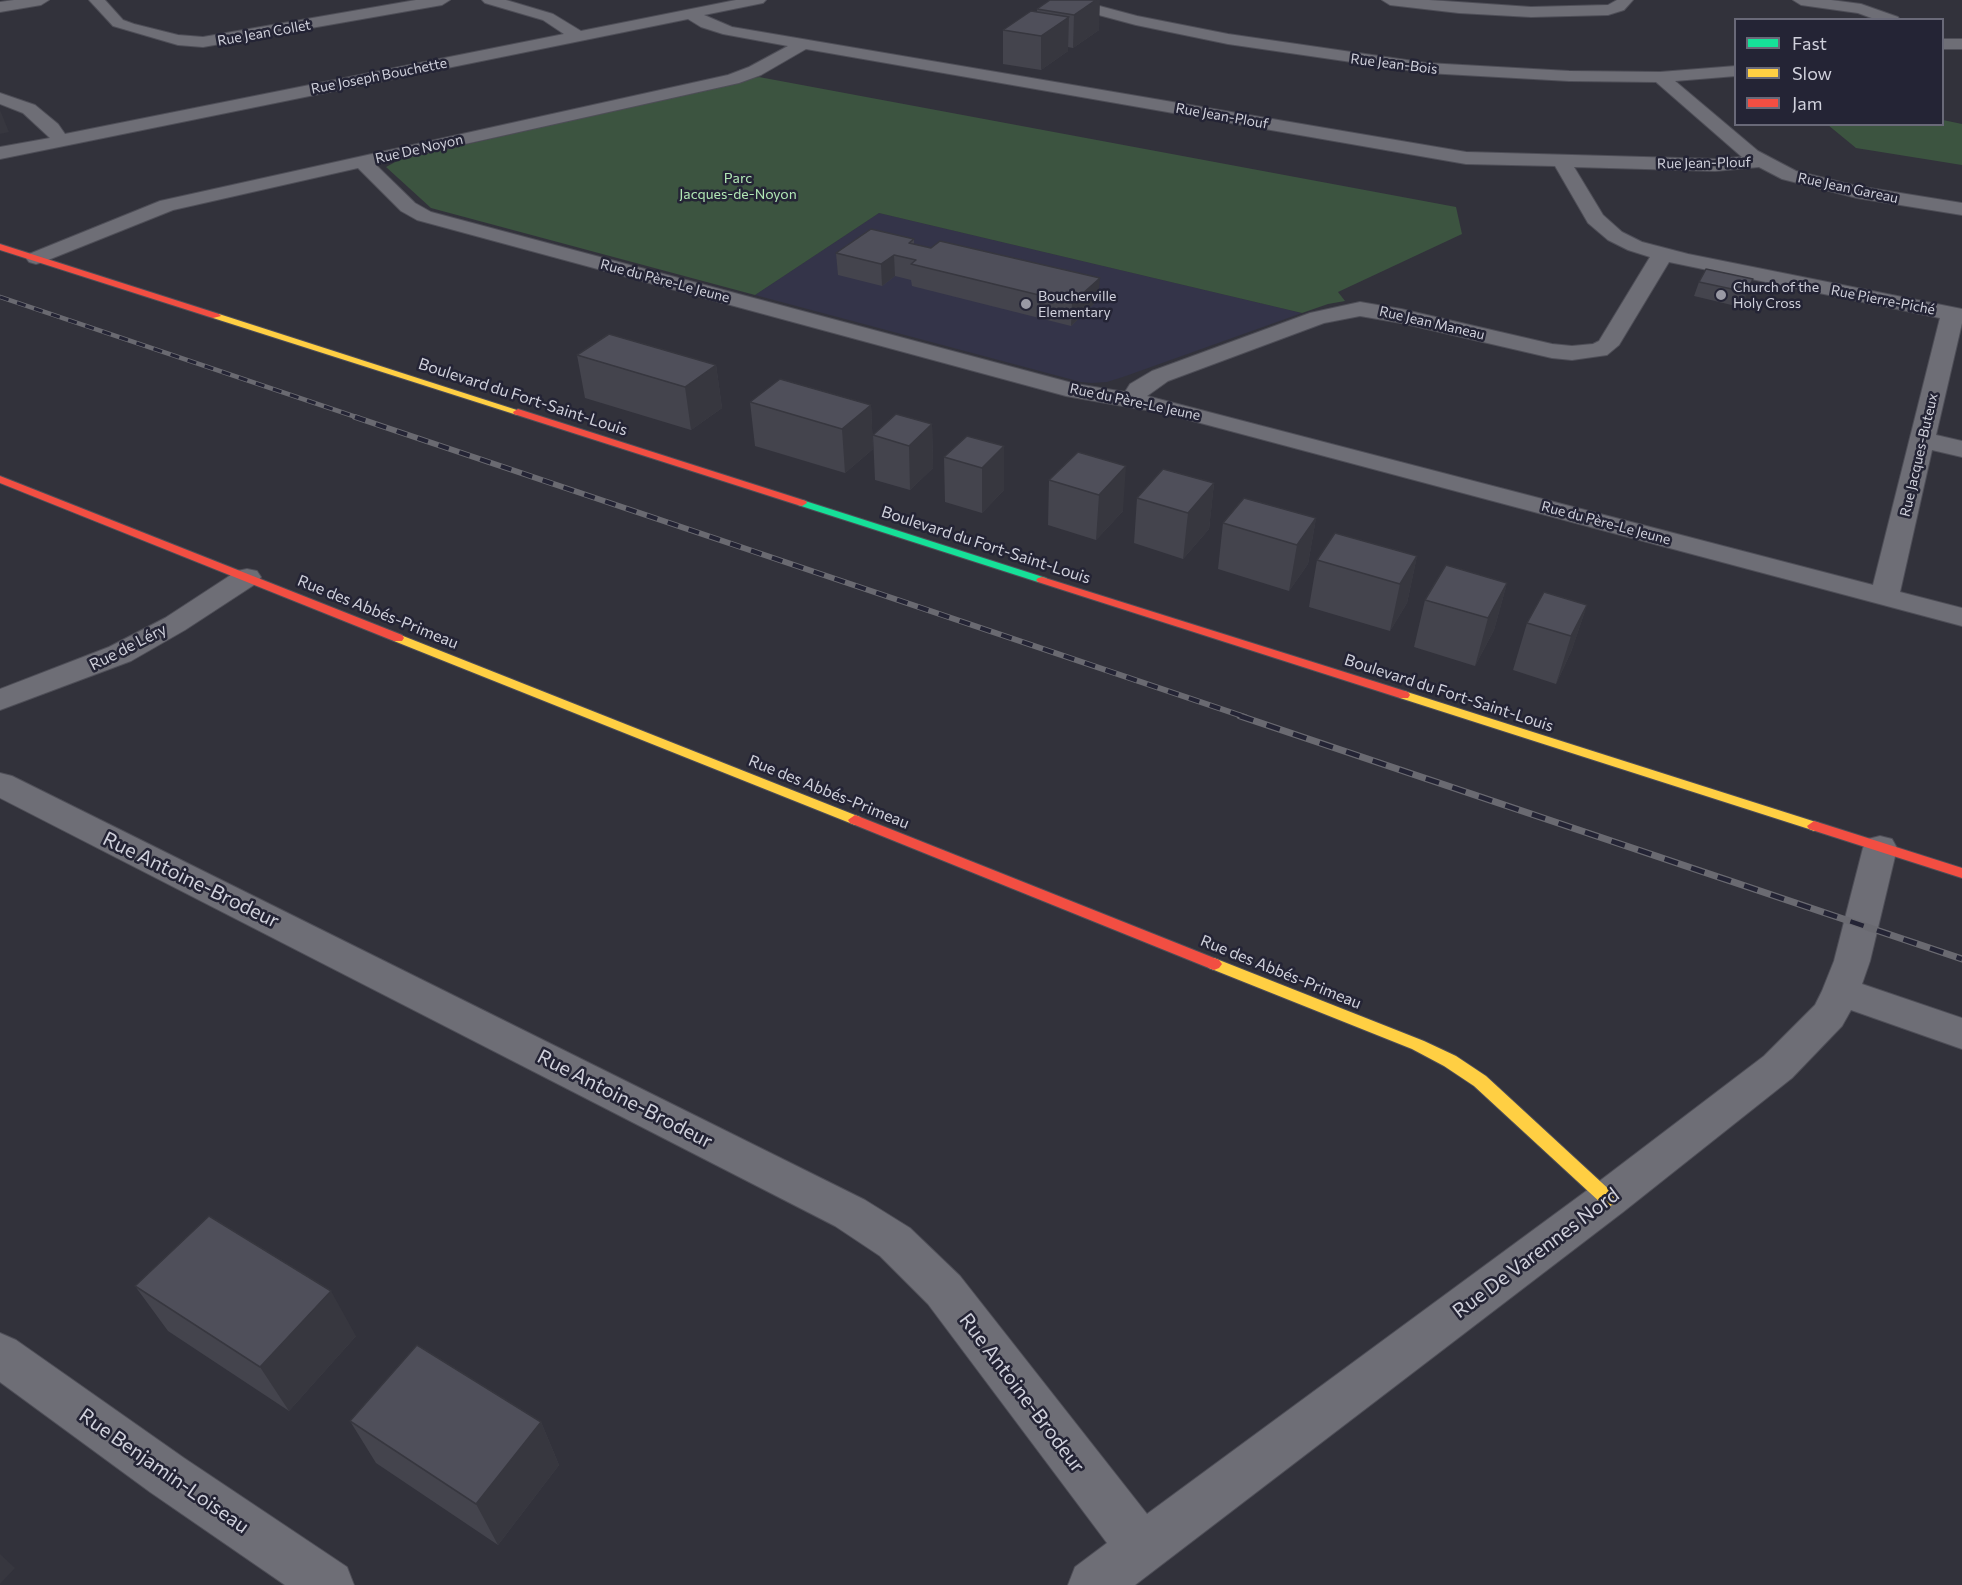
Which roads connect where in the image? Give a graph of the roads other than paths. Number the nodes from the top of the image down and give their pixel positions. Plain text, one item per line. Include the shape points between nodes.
1 (41, 0) edge
2 (97, 0) edge
3 (442, 0) edge
4 (490, 0) edge
5 (758, 0) edge
6 (1059, 0) edge
7 (1120, 0) edge
8 (1390, 0) edge
9 (1625, 0) edge
10 (1801, 0) edge
11 (0, 7) edge
12 (1096, 10) junction
13 (691, 14) junction
14 (1887, 18) edge
15 (578, 36) junction
16 (804, 44) junction
17 (1944, 44) edge
18 (1962, 44) edge
19 (1734, 71) edge
20 (1660, 77) junction
21 (0, 98) edge
22 (61, 141) junction
23 (0, 153) edge
24 (1760, 161) junction
25 (362, 162) junction
26 (1562, 162) junction
27 (1962, 209) edge
28 (0, 247) edge
29 (1664, 255) junction
30 (36, 258) junction
31 (1957, 315) edge
32 (1133, 400) junction
33 (1923, 440) junction
34 (1962, 449) edge
35 (0, 479) edge
36 (247, 577) junction
37 (1885, 597) junction
38 (1962, 618) edge
39 (0, 700) edge
40 (0, 784) edge
41 (1880, 848) junction
42 (1962, 873) edge
43 (1841, 991) junction
44 (1962, 1034) edge
45 (1608, 1199) junction
46 (0, 1355) edge
47 (1142, 1548) junction
48 (329, 1585) edge
49 (1093, 1585) edge

1 - 11 street
2 - 3 street, Rue Jean Collet via 118,23 128,27 203,42
4 - 15 street via 548,17
5 - 13 street, Rue Joseph Bouchette
6 - 12 street, Rue Jean-Bois
7 - 12 street
8 - 9 street via 1530,12 1608,10
10 - 14 street via 1861,9
12 - 20 street, Rue Jean-Bois via 1228,39 1389,64 1512,75
13 - 15 street, Rue Joseph Bouchette
13 - 16 street, Rue Jean-Plouf via 715,28
15 - 22 street, Rue Joseph Bouchette
16 - 25 street, Rue De Noyon via 733,79
16 - 26 street, Rue Jean-Plouf via 1457,157
17 - 18 street
19 - 20 street, Rue Jean-Bois
20 - 24 street, Rue Jean Gareau
21 - 22 street via 29,109
22 - 23 street, Rue Joseph Bouchette
24 - 26 street, Rue Jean-Plouf via 1727,165
24 - 27 street, Rue Jean Gareau via 1823,185
25 - 30 street, Rue De Noyon via 167,205
25 - 32 street, Rue du Père-Le Jeune via 408,207 423,216 1074,391
26 - 29 street, Rue Pierre-Piché via 1589,212 1607,231 1630,244
28 - 30 street, Boulevard du Fort-Saint-Louis
29 - 31 street, Rue Pierre-Piché
29 - 32 street, Rue Jean Maneau via 1608,345 1599,350 1552,351 1360,309 1317,318 1160,376 1138,389
30 - 41 street, Boulevard du Fort-Saint-Louis
31 - 33 street, Rue Jacques-Buteux
32 - 37 street, Rue du Père-Le Jeune
33 - 34 street
33 - 37 street, Rue Jacques-Buteux
35 - 36 street, Rue des Abbés-Primeau
36 - 39 street, Rue de Léry via 120,654
36 - 45 street, Rue des Abbés-Primeau via 1418,1045 1480,1081
37 - 38 street, Rue du Père-Le Jeune
40 - 47 street, Rue Antoine-Brodeur via 850,1213 895,1242 944,1290
41 - 42 street, Boulevard du Fort-Saint-Louis
41 - 43 street, Rue De Varennes Nord
43 - 44 street
43 - 45 street, Rue De Varennes Nord via 1829,1015 1778,1066
45 - 47 street, Rue De Varennes Nord
46 - 48 street, Rue Benjamin-Loiseau
47 - 49 street, Rue De Varennes Nord

